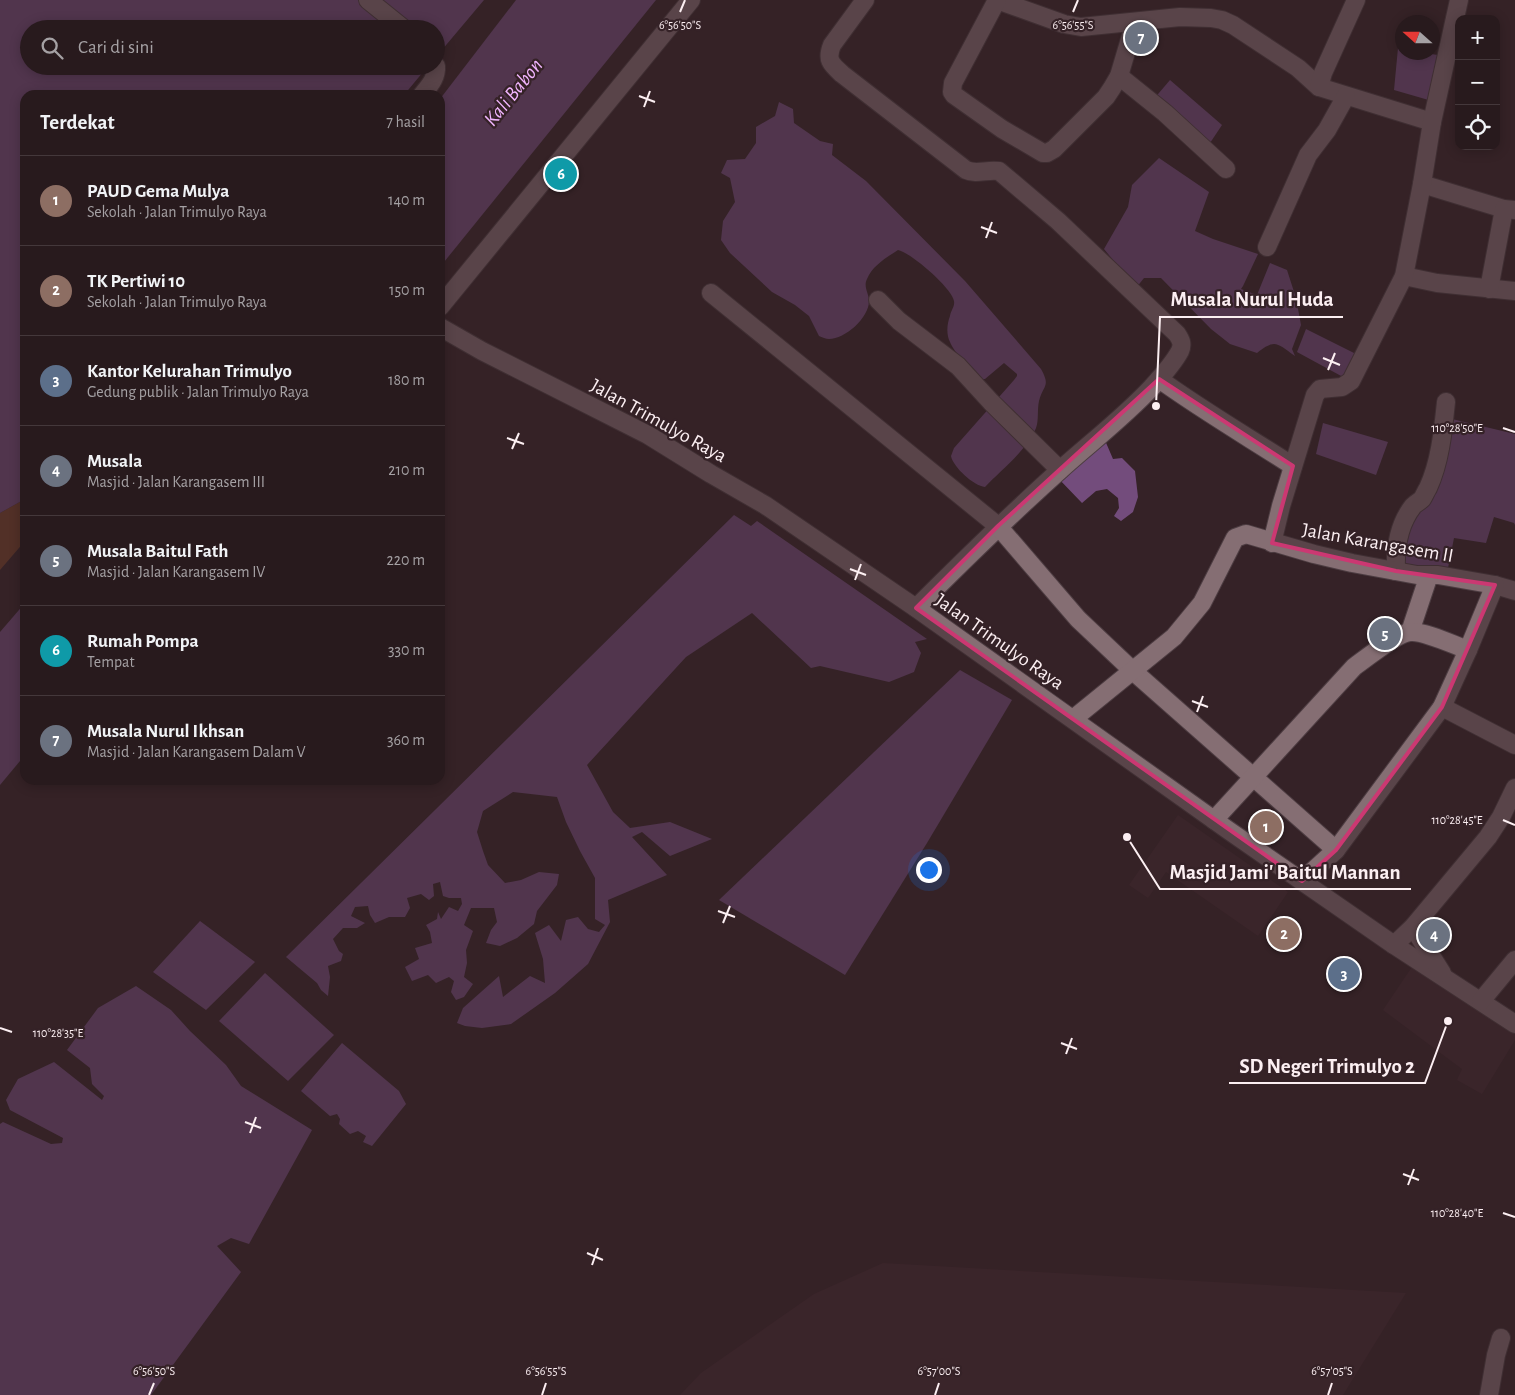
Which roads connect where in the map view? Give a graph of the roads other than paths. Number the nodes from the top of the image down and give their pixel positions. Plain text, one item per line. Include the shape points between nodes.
1 (368, 0) edge
2 (691, 0) edge
3 (865, 0) edge
4 (997, 0) edge
5 (1356, 0) edge
6 (1459, 0) edge
7 (393, 20) edge
8 (1135, 22) junction
9 (435, 75) edge
10 (1119, 76) junction
11 (1319, 87) junction
12 (426, 90) edge
13 (1346, 96) junction
14 (1432, 122) junction
15 (1226, 169) dead end
16 (1422, 184) junction
17 (1510, 209) edge
18 (1267, 247) dead end
19 (1404, 276) junction
20 (1489, 289) junction
21 (1515, 291) edge
22 (711, 293) dead end
23 (445, 300) edge
24 (878, 300) dead end
25 (445, 330) edge
26 (1159, 379) junction
27 (1446, 402) dead end
28 (1293, 466) junction
29 (1060, 470) junction
30 (998, 526) junction
31 (1272, 543) junction
32 (1396, 571) junction
33 (1429, 575) junction
34 (1495, 585) junction
35 (1515, 590) edge
36 (916, 608) junction
37 (1410, 632) junction
38 (1468, 650) junction
39 (1133, 670) junction
40 (1442, 707) junction
41 (1073, 719) junction
42 (1515, 745) edge
43 (1254, 776) junction
44 (1515, 788) edge
45 (1214, 820) junction
46 (1336, 850) junction
47 (1302, 881) junction
48 (1414, 927) junction
49 (1394, 945) junction
50 (1515, 960) edge
51 (1444, 978) junction
52 (1481, 1001) junction
53 (1515, 1024) edge
54 (1501, 1338) dead end
55 (1489, 1395) edge

1 - 7 street
2 - 23 street
3 - 26 street via 832,45 829,53 833,66 966,170 972,173 999,171 1058,221 1170,327 1182,341 1181,348
4 - 8 street via 1074,26
4 - 10 street via 953,83 952,92 1040,152 1054,149 1106,97
5 - 11 street
6 - 14 street
8 - 10 street
8 - 11 street via 1180,17 1222,20 1298,68
9 - 12 street
10 - 15 street
11 - 13 street
13 - 14 street
13 - 18 street via 1308,155
14 - 16 street
16 - 17 street
16 - 19 street
17 - 20 street
19 - 20 street
19 - 28 street via 1351,381 1342,387 1320,389 1315,394
20 - 21 street
22 - 30 street
24 - 29 street via 958,366
25 - 36 street, Jalan Trimulyo Raya via 648,435 765,505
26 - 28 street
26 - 29 street via 1133,408
27 - 32 street via 1441,445 1428,487 1404,521 1399,535
28 - 31 street
29 - 30 street
30 - 36 street
30 - 39 street via 1078,619
31 - 32 street, Jalan Karangasem II
31 - 39 street, Jalan Karangasem II via 1246,534 1235,538 1193,616 1174,637
32 - 33 street, Jalan Karangasem II
33 - 34 street, Jalan Karangasem II
33 - 37 street
34 - 35 street, Jalan Karangasem II
34 - 38 street
36 - 41 street, Jalan Trimulyo Raya
37 - 38 street via 1422,633
37 - 43 street via 1378,649 1354,667
38 - 40 street
39 - 41 street
39 - 43 street
40 - 42 street
40 - 46 street
41 - 45 street, Jalan Trimulyo Raya
43 - 45 street
43 - 46 street
44 - 48 street via 1488,837
45 - 47 street, Jalan Trimulyo Raya
46 - 47 street
47 - 49 street, Jalan Trimulyo Raya
48 - 49 street
48 - 51 street
49 - 51 street, Jalan Trimulyo Raya
50 - 52 street
51 - 52 street, Jalan Trimulyo Raya
52 - 53 street, Jalan Trimulyo Raya
54 - 55 street

